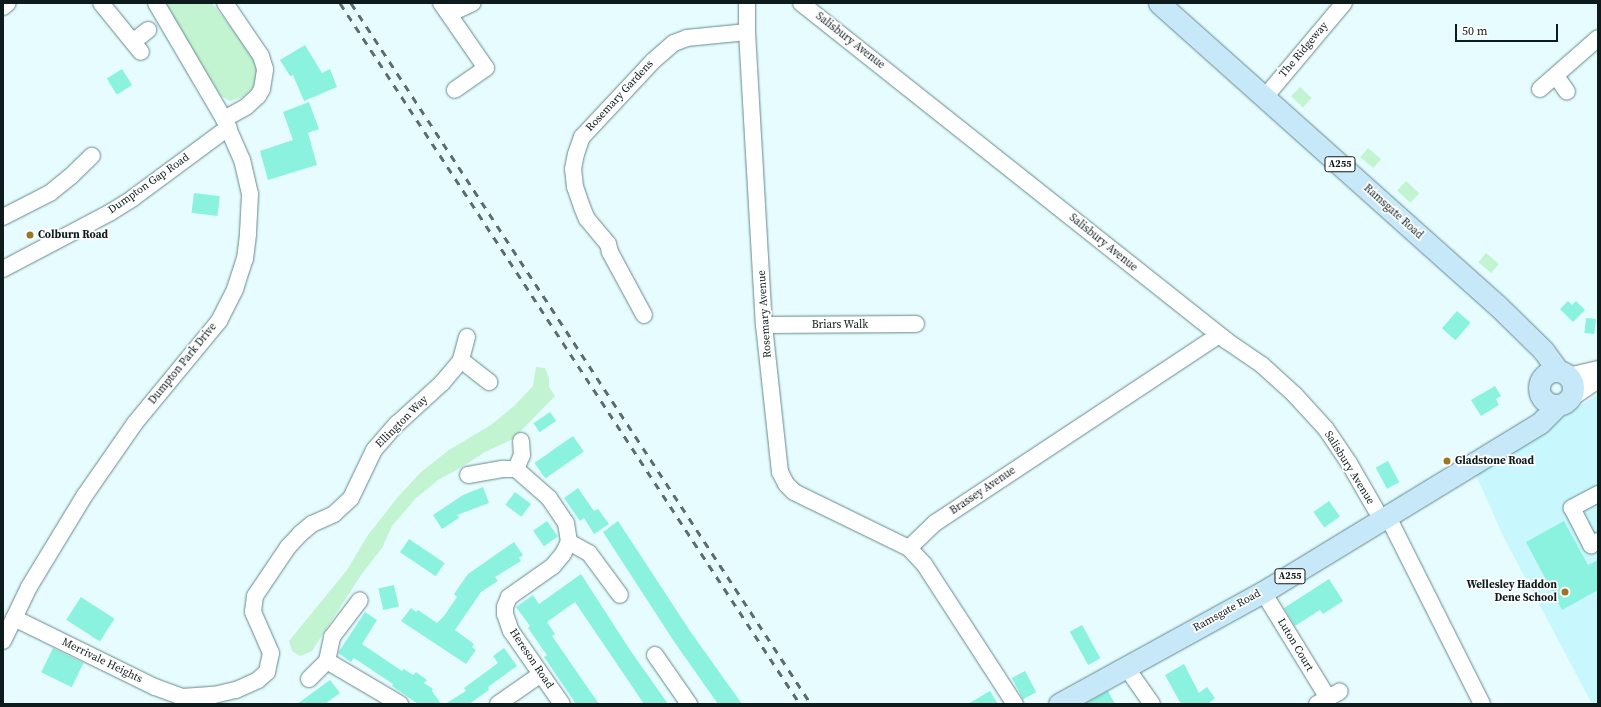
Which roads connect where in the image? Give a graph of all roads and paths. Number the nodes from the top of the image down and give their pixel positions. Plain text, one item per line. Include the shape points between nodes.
1 (8, 3) edge
2 (102, 3) edge
3 (156, 3) edge
4 (225, 3) edge
5 (473, 3) edge
6 (748, 3) edge
7 (801, 3) edge
8 (1159, 3) edge
9 (1344, 3) edge
10 (3, 7) edge
11 (445, 9) edge
12 (148, 30) dead end
13 (747, 32) junction
14 (1598, 38) edge
15 (1556, 76) junction
16 (1540, 89) dead end
17 (455, 90) dead end
18 (1567, 92) dead end
19 (1265, 97) junction
20 (226, 123) junction
21 (92, 156) dead end
22 (3, 217) edge
23 (3, 269) edge
24 (644, 315) dead end
25 (916, 324) dead end
26 (764, 325) junction
27 (1219, 334) junction
28 (467, 337) dead end
29 (461, 360) junction
30 (1598, 369) edge
31 (1551, 379) junction
32 (1598, 380) edge
33 (489, 382) dead end
34 (1563, 403) junction
35 (1514, 437) junction
36 (521, 441) dead end
37 (516, 469) junction
38 (468, 475) dead end
39 (1598, 494) edge
40 (1382, 513) junction
41 (1598, 541) edge
42 (569, 542) junction
43 (909, 548) junction
44 (1263, 592) junction
45 (620, 595) dead end
46 (360, 600) dead end
47 (14, 618) junction
48 (3, 641) edge
49 (655, 655) dead end
50 (327, 662) junction
51 (1126, 667) junction
52 (541, 674) junction
53 (309, 679) dead end
54 (258, 680) joint
55 (1328, 698) edge
56 (191, 700) edge
57 (400, 704) edge
58 (498, 704) edge
59 (562, 704) edge
60 (689, 704) edge
61 (1015, 704) edge
62 (1059, 704) edge
63 (1152, 704) edge
64 (1482, 704) edge

1 - 10 street
2 - 12 street via 138,47
3 - 20 street, Dumpton Park Drive
4 - 20 street, Dumpton Gap Road via 261,56 265,69 262,89 258,96
5 - 11 street
6 - 13 street, Rosemary Avenue
7 - 27 street, Salisbury Avenue
8 - 19 main road, Ramsgate Road / A255
9 - 19 street, The Ridgeway
11 - 17 street via 486,68
13 - 24 street, Rosemary Gardens via 687,38 674,43 663,51 582,137 573,169 575,187 587,219 608,244
13 - 26 street, Rosemary Avenue
14 - 15 street
15 - 16 street
15 - 18 street
19 - 31 main road, Ramsgate Road / A255 via 1497,305 1543,350
20 - 23 street, Dumpton Gap Road via 133,198
20 - 47 street, Dumpton Park Drive via 242,160 250,194 245,259 230,300 207,338 158,394 111,456 65,526
21 - 22 street via 50,193
25 - 26 street, Briars Walk
26 - 43 street, Rosemary Avenue via 780,472 786,484 794,492
27 - 40 street, Salisbury Avenue via 1262,365 1300,400 1326,429
27 - 43 street, Brassey Avenue via 935,523
28 - 29 street, Ellington Way
29 - 33 street
29 - 54 street, Ellington Way via 442,383 397,424 374,450 351,498 334,514 312,524 300,534 288,547 255,596 253,612 271,653 267,672
30 - 31 street
31 - 34 main road, A255 via 1543,400 1552,405
31 - 34 main road, A255 via 1572,380 1573,391
31 - 35 main road, Ramsgate Road / A255
32 - 34 street
34 - 35 main road, Ramsgate Road / A255 via 1540,423
35 - 40 main road, Ramsgate Road / A255
36 - 37 street via 522,454
37 - 38 street
37 - 42 street via 549,498 566,523
39 - 41 street via 1572,508 1591,545
40 - 44 main road, Ramsgate Road / A255
40 - 64 street
42 - 45 street via 589,552
42 - 52 street, Hereson Road via 553,566 509,597 505,607 511,631
43 - 61 street via 924,564
44 - 51 main road, Ramsgate Road / A255
44 - 55 street, Luton Court
46 - 50 street via 332,636
47 - 48 street, Dumpton Park Drive
47 - 56 street, Merrivale Heights via 155,687
49 - 60 street
50 - 53 street
50 - 57 street
51 - 62 main road, Ramsgate Road / A255
51 - 63 street
52 - 58 street
52 - 59 street, Hereson Road
54 - 56 street, Merrivale Heights via 236,690

